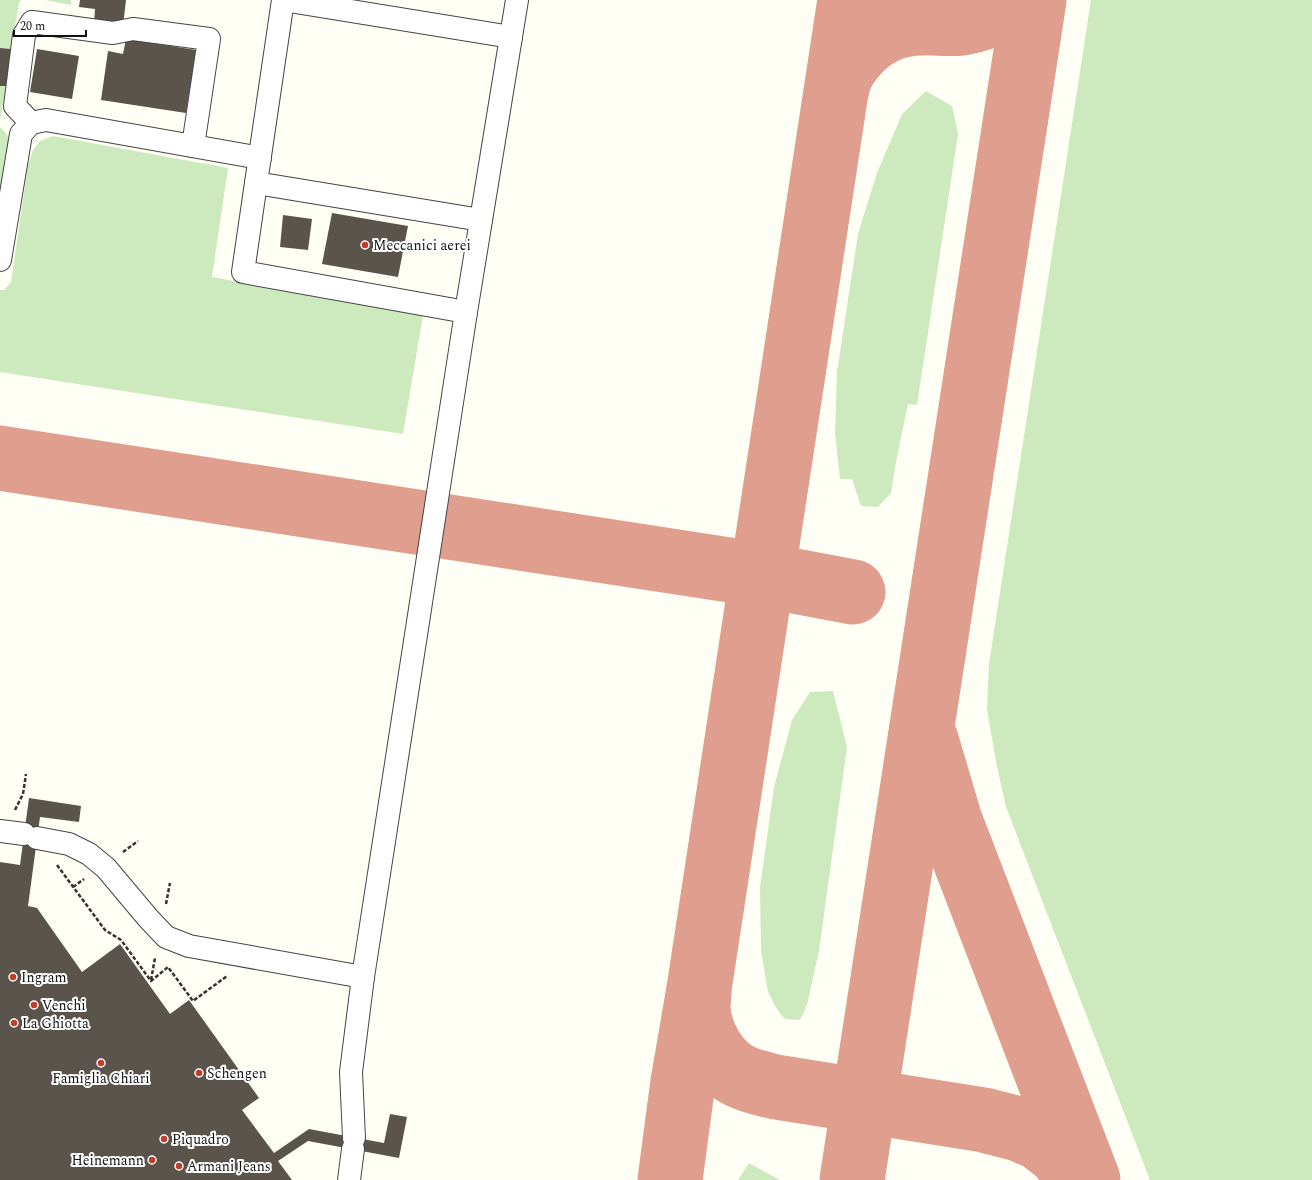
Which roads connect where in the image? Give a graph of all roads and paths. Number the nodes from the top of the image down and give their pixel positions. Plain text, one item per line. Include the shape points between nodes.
1 (517, 0) edge
2 (510, 37) junction
3 (31, 123) junction
4 (193, 146) junction
5 (260, 158) junction
6 (256, 183) junction
7 (481, 220) junction
8 (0, 260) edge
9 (466, 312) junction
10 (0, 831) edge
11 (363, 977) junction
12 (349, 1180) edge

1 - 2 lane
2 - 5 lane via 284,0
2 - 7 lane
3 - 4 lane via 46,120
3 - 4 lane via 15,106 24,35 32,22 113,33 133,29 209,39
3 - 8 lane via 21,134
4 - 5 lane
5 - 6 lane
6 - 7 lane
6 - 9 lane via 243,272
7 - 9 lane
9 - 11 lane
10 - 11 lane via 69,844 89,854 106,868 166,936 189,946
11 - 12 lane via 351,1072 354,1143

